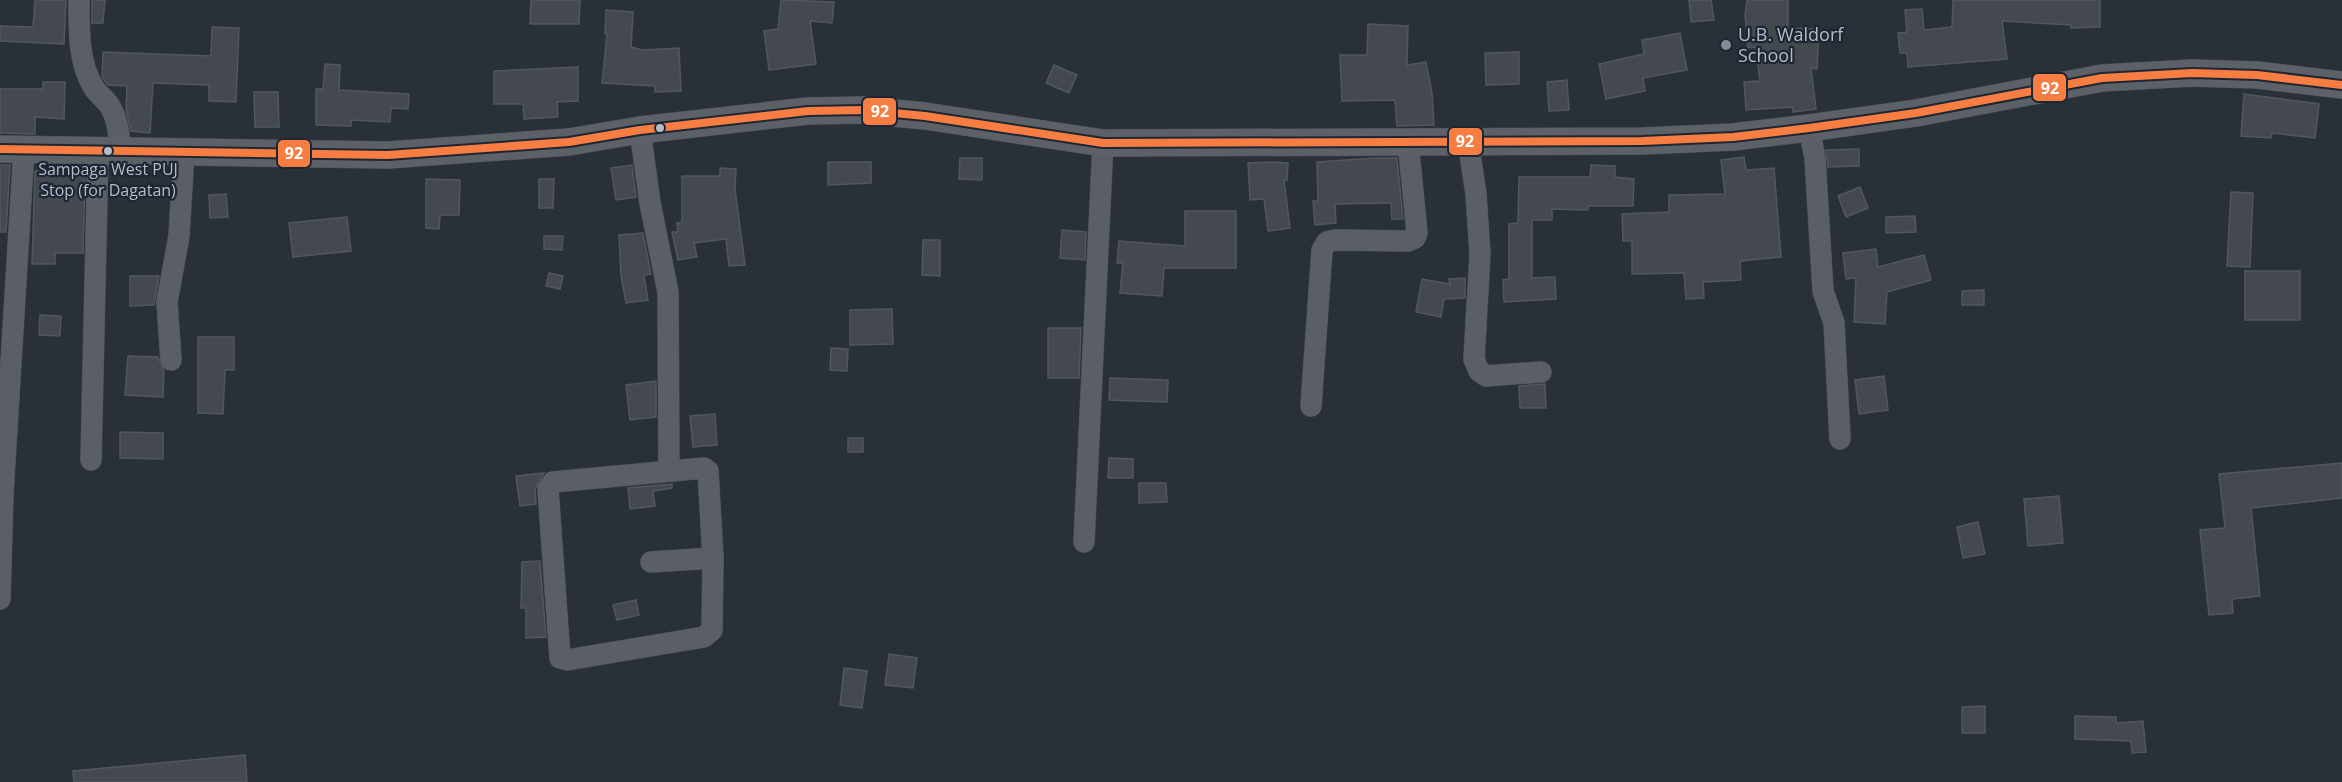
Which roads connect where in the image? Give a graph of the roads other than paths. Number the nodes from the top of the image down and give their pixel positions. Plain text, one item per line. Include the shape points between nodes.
1 (79, 0) edge
2 (2342, 85) edge
3 (1809, 128) junction
4 (640, 130) junction
5 (1408, 141) junction
6 (1468, 141) junction
7 (1103, 143) junction
8 (12, 149) edge
9 (110, 151) junction
10 (184, 152) junction
11 (171, 360) dead end
12 (1541, 372) dead end
13 (1311, 406) dead end
14 (1840, 440) dead end
15 (91, 460) dead end
16 (669, 470) junction
17 (1084, 542) dead end
18 (713, 558) junction
19 (651, 562) dead end
20 (0, 599) edge

1 - 9 street via 84,65 94,88 115,115
2 - 3 main road via 2257,75 2192,73 2102,78 1916,113
3 - 6 main road via 1733,137 1642,141
3 - 14 street via 1815,158 1823,291 1834,323
4 - 7 main road via 808,111 863,110
4 - 10 main road via 568,142 388,155
4 - 16 street via 668,292
5 - 6 main road
5 - 7 main road
5 - 13 street via 1415,238 1335,240 1322,250
6 - 12 street via 1480,254 1474,359 1486,376
7 - 17 street
8 - 9 main road
8 - 20 street
9 - 10 main road
9 - 15 street
10 - 11 street via 179,236 167,302
16 - 18 street via 708,471
16 - 18 street via 553,482 548,489 560,658 704,637 712,630
18 - 19 street

